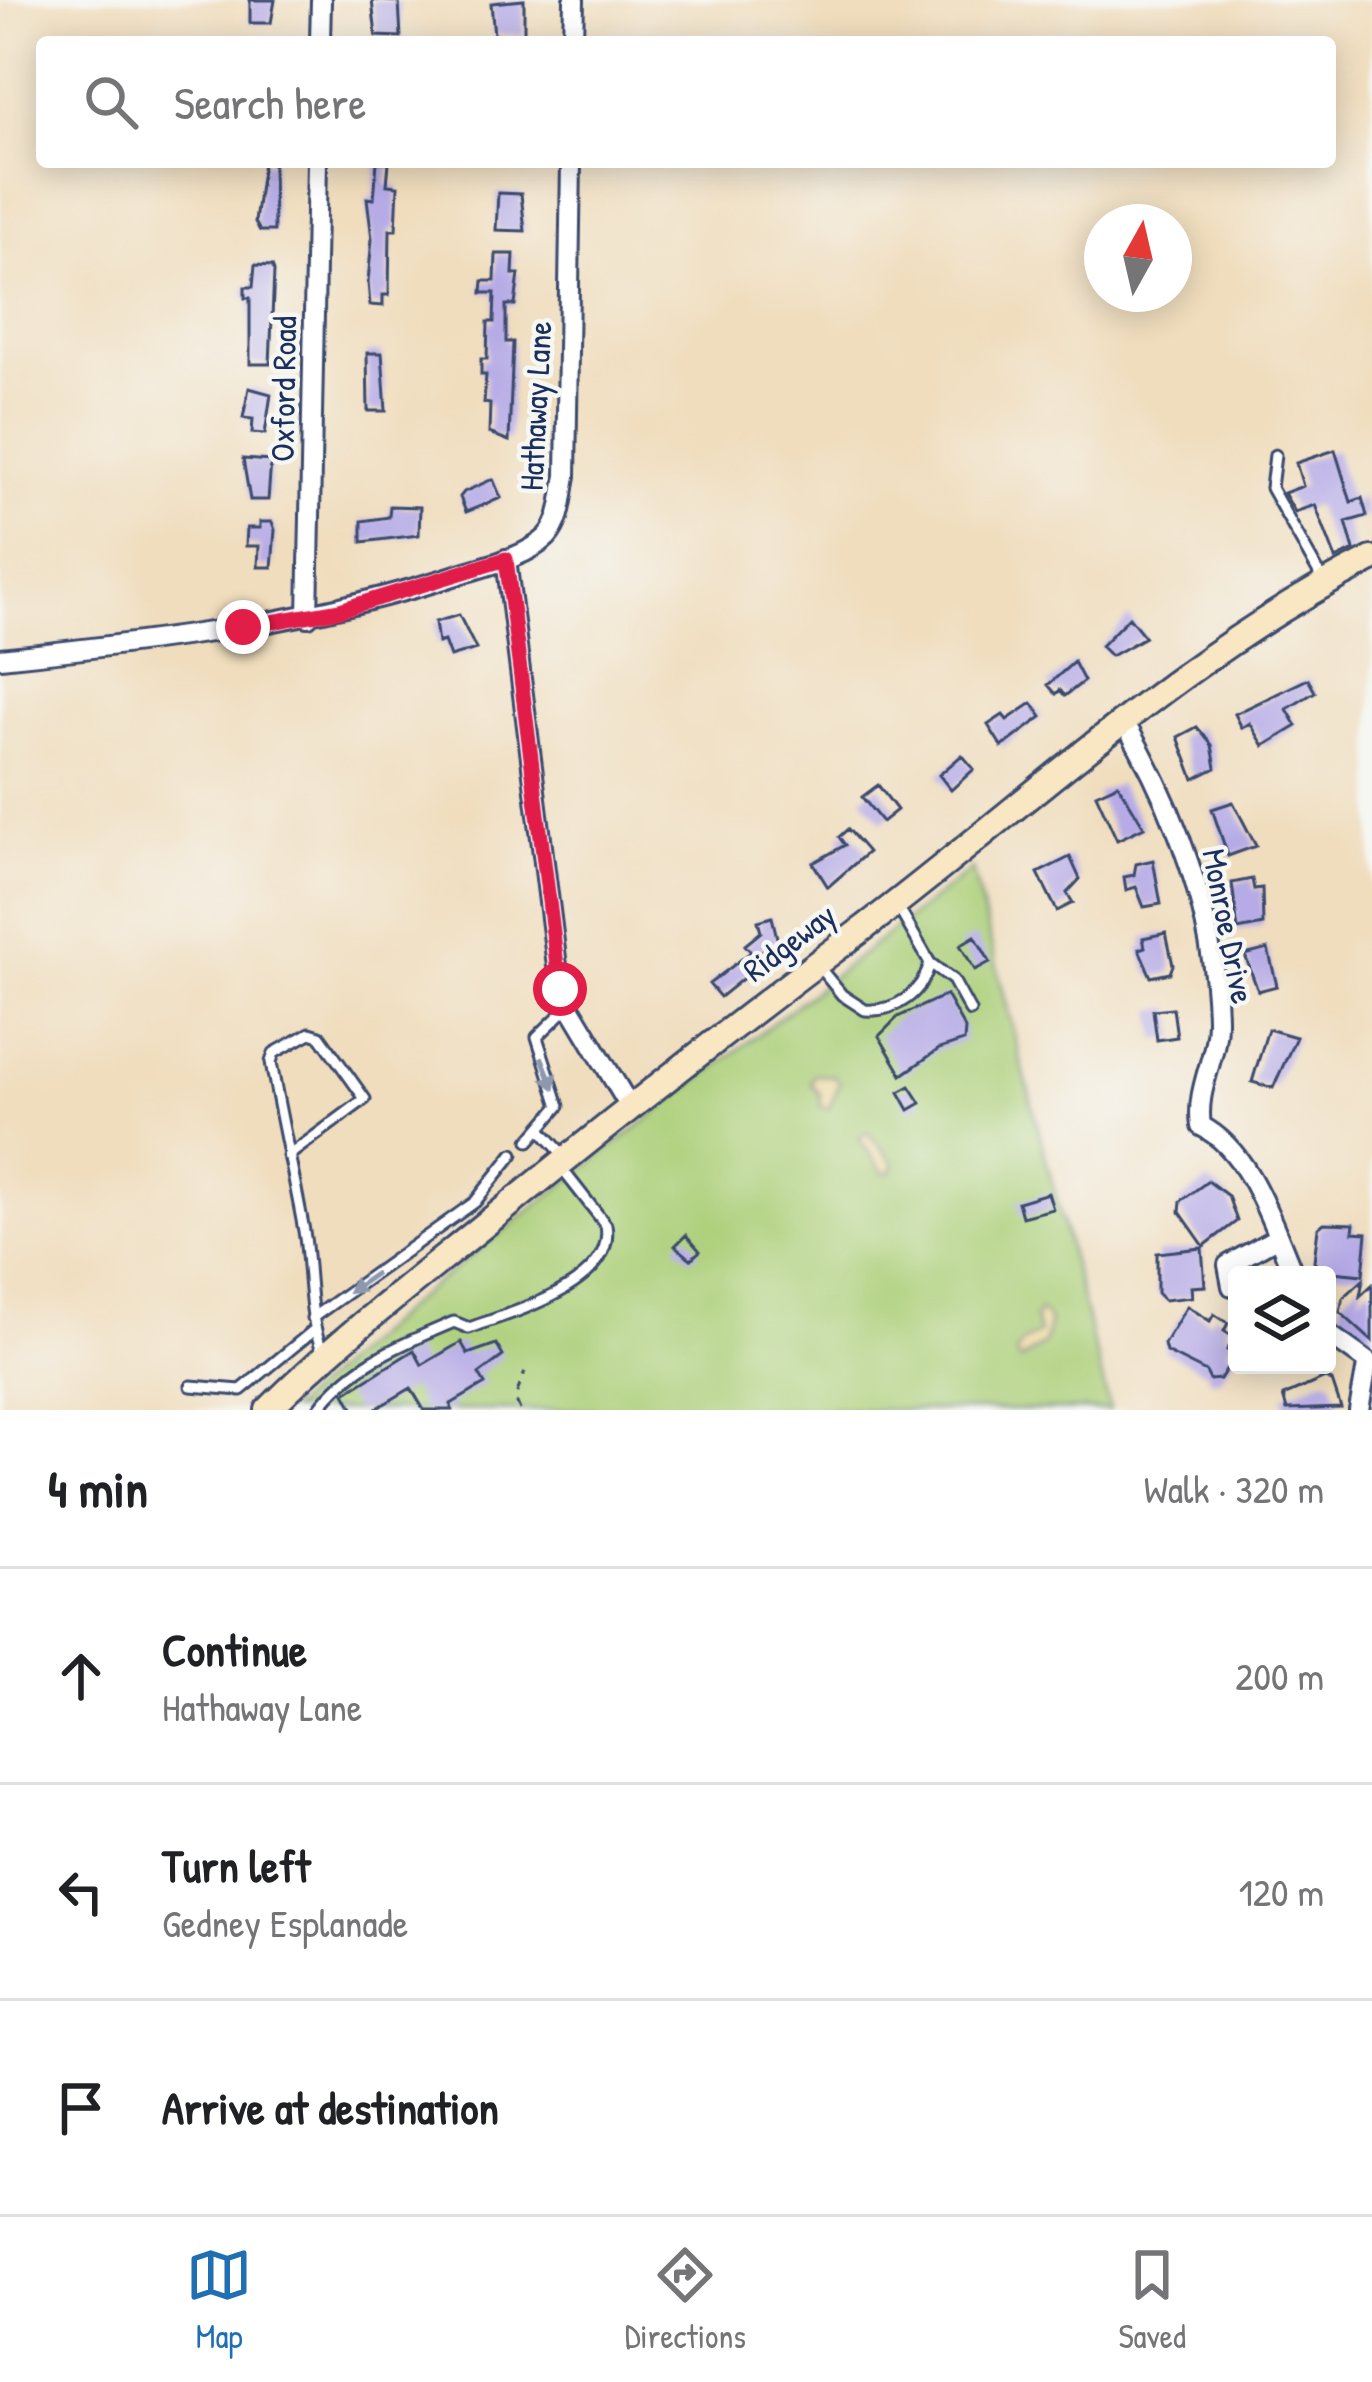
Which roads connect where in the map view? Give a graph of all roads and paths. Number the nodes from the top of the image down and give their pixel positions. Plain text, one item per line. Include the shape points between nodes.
1 (321, 0) edge
2 (574, 0) edge
3 (320, 36) edge
4 (573, 36) edge
5 (317, 168) edge
6 (571, 168) edge
7 (1275, 455) dead end
8 (506, 559) junction
9 (1372, 559) edge
10 (1325, 584) junction
11 (308, 617) junction
12 (0, 658) edge
13 (1125, 722) junction
14 (895, 903) junction
15 (815, 962) junction
16 (930, 963) junction
17 (568, 1007) junction
18 (970, 1010) dead end
19 (630, 1106) junction
20 (540, 1129) junction
21 (529, 1141) dead end
22 (513, 1154) dead end
23 (288, 1156) junction
24 (562, 1161) junction
25 (1278, 1237) junction
26 (404, 1253) junction
27 (1228, 1266) edge
28 (1288, 1266) edge
29 (422, 1276) junction
30 (313, 1324) junction
31 (1336, 1340) edge
32 (325, 1358) junction
33 (1370, 1365) edge
34 (525, 1372) dead end
35 (191, 1386) dead end
36 (268, 1410) edge
37 (318, 1410) edge
38 (520, 1410) edge
39 (1359, 1410) edge

1 - 3 street
2 - 4 street
5 - 11 street, Oxford Road
6 - 8 street, Hathaway Lane via 566,476 545,539
7 - 10 lane via 1271,488
8 - 11 street, Hathaway Lane
8 - 17 street
9 - 10 street, Ridgeway
10 - 13 street, Ridgeway via 1221,645
11 - 12 street, Hathaway Lane
13 - 14 street, Ridgeway
13 - 25 street, Monroe Drive via 1189,857 1215,982 1217,1026 1205,1082 1213,1132 1252,1183
14 - 15 street, Ridgeway
14 - 16 lane
15 - 16 lane via 850,1002 878,1010 916,992
15 - 19 street, Ridgeway
16 - 18 lane via 953,980
17 - 19 street
17 -> 20 lane via 537,1037 559,1100
19 - 24 street, Ridgeway
20 - 21 lane
20 - 24 lane
22 - 26 lane via 475,1202
23 - 23 lane via 271,1062 310,1033 365,1099
23 - 30 lane
24 - 29 street, Ridgeway
24 - 37 lane via 608,1237 558,1299 469,1328 454,1322 377,1355
25 - 27 street
25 - 28 street
26 - 29 lane
26 -> 30 lane
29 - 32 street, Ridgeway
30 - 32 lane
30 - 35 lane via 242,1390
31 - 33 street
32 - 36 street, Ridgeway
33 - 39 street
34 - 38 path via 515,1398

